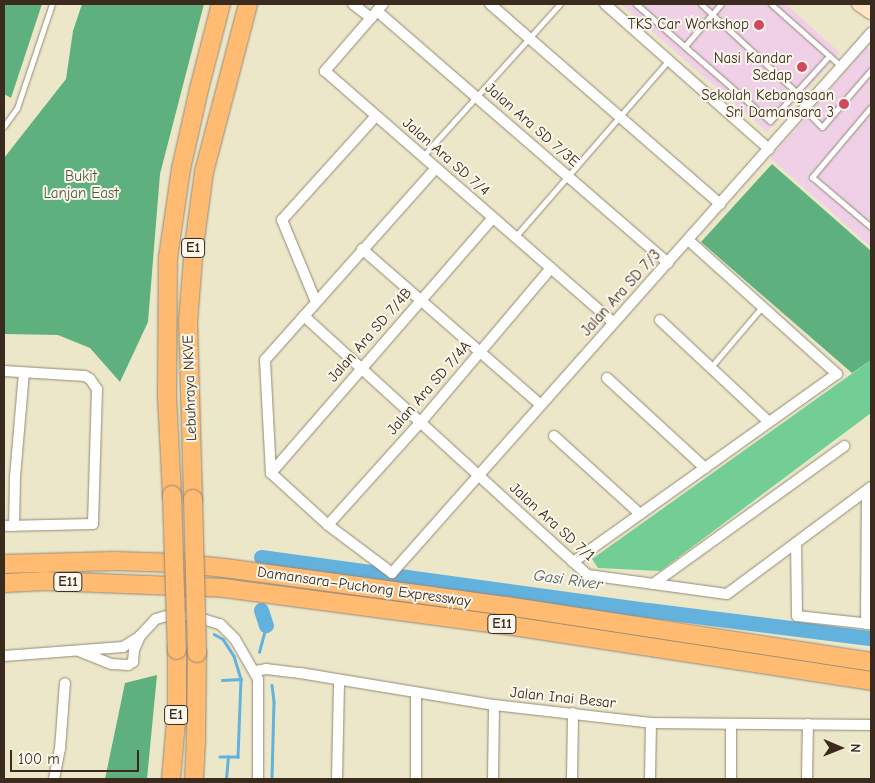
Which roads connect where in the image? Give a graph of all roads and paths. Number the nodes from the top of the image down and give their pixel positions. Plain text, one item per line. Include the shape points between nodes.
1 (52, 4) edge
2 (221, 4) edge
3 (248, 4) edge
4 (353, 4) edge
5 (490, 4) edge
6 (560, 4) edge
7 (606, 4) edge
8 (636, 4) edge
9 (701, 4) edge
10 (721, 4) edge
11 (771, 4) edge
12 (859, 4) edge
13 (377, 11) edge
14 (871, 12) edge
15 (712, 14) junction
16 (871, 33) edge
17 (529, 38) junction
18 (684, 46) junction
19 (829, 56) junction
20 (669, 60) junction
21 (842, 67) junction
22 (871, 70) edge
23 (796, 92) junction
24 (476, 97) junction
25 (871, 106) edge
26 (804, 109) junction
27 (376, 116) junction
28 (620, 117) junction
29 (4, 126) edge
30 (768, 149) junction
31 (423, 156) junction
32 (436, 168) junction
33 (568, 176) junction
34 (720, 204) junction
35 (493, 218) junction
36 (871, 227) edge
37 (515, 237) junction
38 (688, 240) junction
39 (362, 249) junction
40 (668, 262) junction
41 (551, 268) junction
42 (421, 300) junction
43 (316, 302) junction
44 (761, 308) junction
45 (304, 316) junction
46 (660, 320) dead end
47 (614, 323) junction
48 (480, 352) junction
49 (711, 367) junction
50 (361, 368) junction
51 (4, 371) edge
52 (24, 372) junction
53 (607, 378) dead end
54 (541, 405) junction
55 (769, 422) junction
56 (420, 423) junction
57 (554, 436) dead end
58 (844, 446) dead end
59 (704, 468) junction
60 (271, 473) junction
61 (478, 476) junction
62 (869, 489) edge
63 (640, 514) junction
64 (9, 526) edge
65 (328, 526) junction
66 (796, 543) junction
67 (573, 562) junction
68 (4, 564) edge
69 (4, 583) edge
70 (653, 584) junction
71 (868, 624) edge
72 (140, 636) junction
73 (123, 647) junction
74 (79, 651) junction
75 (4, 656) edge
76 (871, 662) edge
77 (122, 664) junction
78 (255, 671) junction
79 (339, 680) junction
80 (871, 681) edge
81 (65, 684) dead end
82 (416, 693) junction
83 (494, 706) junction
84 (573, 713) junction
85 (651, 723) junction
86 (731, 724) junction
87 (808, 724) junction
88 (871, 725) edge
89 (54, 779) edge
90 (171, 779) edge
91 (194, 779) edge
92 (258, 779) edge
93 (337, 779) edge
94 (416, 779) edge
95 (493, 779) edge
96 (572, 779) edge
97 (650, 779) edge
98 (731, 779) edge
99 (807, 779) edge

1 - 29 lane via 17,108
2 - 90 highway, Lebuhraya NKVE / E1, bridge via 181,169 168,258 168,395 177,650 177,711
3 - 91 highway, Lebuhraya NKVE / E1, bridge via 204,172 188,322 198,653
4 - 13 street, Jalan Ara SD 7/3E
5 - 17 street
6 - 17 lane
7 - 20 street
8 - 18 lane
9 - 15 lane
10 - 15 lane
11 - 19 lane
12 - 14 main road
13 - 24 street, Jalan Ara SD 7/3E
13 - 27 street, Jalan Ara SD 7/4 via 325,71
15 - 18 lane
15 - 23 lane
16 - 21 street, Jalan Ara SD 7/3
17 - 24 lane
17 - 28 street
18 - 23 lane via 770,121
19 - 21 lane
19 - 23 lane
20 - 28 lane
20 - 30 street
21 - 26 street, Jalan Ara SD 7/3
22 - 26 lane via 822,127
24 - 31 lane
24 - 33 street, Jalan Ara SD 7/3E
25 - 36 lane via 812,177
26 - 30 street, Jalan Ara SD 7/3
27 - 31 street, Jalan Ara SD 7/4
27 - 43 street via 282,220
28 - 33 lane
28 - 34 street
30 - 34 street, Jalan Ara SD 7/3
31 - 32 street, Jalan Ara SD 7/4
32 - 35 street, Jalan Ara SD 7/4
32 - 39 street
33 - 37 lane
33 - 40 street, Jalan Ara SD 7/3E
34 - 38 street, Jalan Ara SD 7/3
35 - 37 street, Jalan Ara SD 7/4
35 - 42 street, Jalan Ara SD 7/4B
37 - 41 street, Jalan Ara SD 7/4
38 - 40 street, Jalan Ara SD 7/3
38 - 44 street
39 - 42 street
39 - 43 street
40 - 47 street, Jalan Ara SD 7/3
41 - 47 street, Jalan Ara SD 7/4
41 - 48 street, Jalan Ara SD 7/4A
42 - 48 street
42 - 50 street, Jalan Ara SD 7/4B
43 - 45 street
44 - 49 lane
44 - 55 street via 837,374
45 - 50 street, Jalan Ara SD 7/1
45 - 60 street via 265,360
46 - 49 street
47 - 54 street, Jalan Ara SD 7/3
48 - 54 street
48 - 56 street, Jalan Ara SD 7/4A
49 - 55 street
50 - 56 street, Jalan Ara SD 7/1
50 - 60 street, Jalan Ara SD 7/4B
51 - 52 street
52 - 64 street
52 - 64 street via 84,376 90,378 96,389 96,519
53 - 59 street
54 - 61 street, Jalan Ara SD 7/3
55 - 59 street
56 - 61 street, Jalan Ara SD 7/1
56 - 65 street, Jalan Ara SD 7/4A
57 - 63 street
58 - 70 street
59 - 63 street
60 - 65 street
61 - 65 street, Jalan Ara SD 7/3 via 392,573
61 - 67 street, Jalan Ara SD 7/1
62 - 66 street, Jalan Ara SD 7/1
62 - 71 street
63 - 67 street
66 - 70 street, Jalan Ara SD 7/1 via 727,594
66 - 71 street via 797,616
67 - 70 street, Jalan Ara SD 7/1 via 588,576
68 - 76 highway, Damansara–Puchong Expressway / E11 via 114,561 225,568 507,606
69 - 80 highway, Damansara–Puchong Expressway / E11 via 45,581 224,588 506,625
72 - 73 street
72 - 77 street via 132,664
72 - 78 street via 151,623 163,616 202,617 227,629
73 - 74 street
73 - 77 street
74 - 75 street
74 - 77 street via 112,664
78 - 79 street, Jalan Inai Besar via 266,669
78 - 92 street via 259,687
79 - 82 street, Jalan Inai Besar
79 - 93 street
81 - 89 street via 60,749
82 - 83 street, Jalan Inai Besar
82 - 94 street
83 - 84 street, Jalan Inai Besar
83 - 95 street
84 - 85 street, Jalan Inai Besar
84 - 96 street
85 - 86 street, Jalan Inai Besar
85 - 97 street
86 - 87 street, Jalan Inai Besar
86 - 98 street
87 - 88 street, Jalan Inai Besar
87 - 99 street

